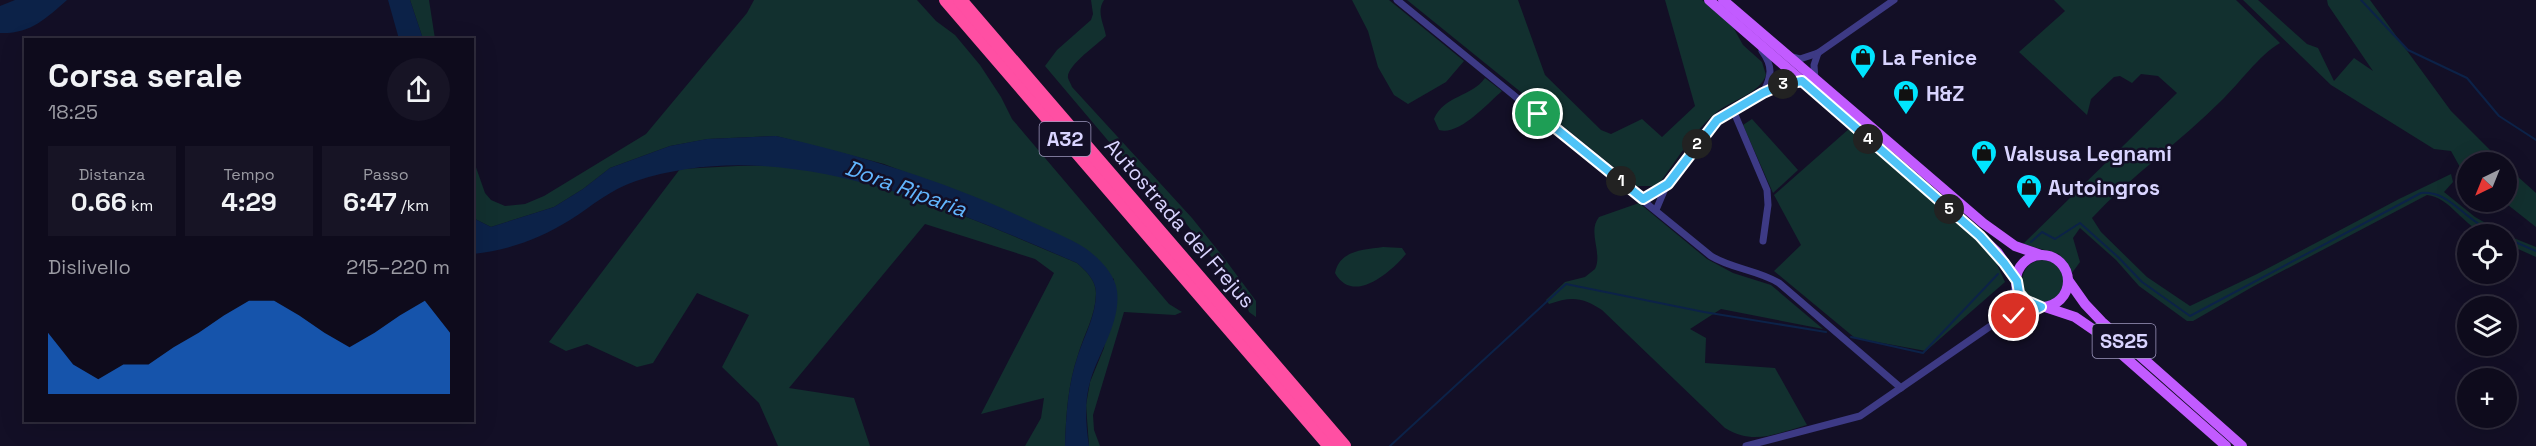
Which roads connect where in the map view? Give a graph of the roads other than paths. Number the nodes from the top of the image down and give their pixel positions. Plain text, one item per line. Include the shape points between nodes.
1 (946, 0) edge
2 (960, 0) edge
3 (1397, 0) edge
4 (1709, 0) edge
5 (1723, 0) edge
6 (1894, 0) edge
7 (1754, 39) junction
8 (1818, 53) junction
9 (1788, 56) junction
10 (1815, 80) junction
11 (1802, 81) junction
12 (1763, 93) junction
13 (1733, 110) junction
14 (1668, 184) junction
15 (1643, 199) junction
16 (1656, 210) junction
17 (1763, 241) dead end
18 (2041, 255) junction
19 (1189, 274) junction
20 (2068, 280) junction
21 (2017, 283) junction
22 (2043, 307) junction
23 (1992, 325) junction
24 (1900, 388) junction
25 (1330, 446) edge
26 (1344, 446) edge
27 (1746, 446) edge
28 (2226, 446) edge
29 (2242, 446) edge

1 - 19 highway, Autostrada del Frejus / A32
2 - 19 highway, Autostrada del Frejus / A32
3 - 15 street
4 - 7 main road
5 - 9 main road
6 - 8 street
7 - 11 main road
7 - 12 street via 1770,65 1770,80
8 - 9 street via 1800,59
8 - 10 street
9 - 10 main road
10 - 18 main road via 1983,223 2015,246
11 - 12 street
11 - 21 main road via 1980,236 1998,254
12 - 13 street
13 - 14 street via 1709,127
13 - 17 street via 1767,190
14 - 15 street
14 - 16 street
15 - 16 street
16 - 24 street via 1718,260 1779,283
18 - 20 main road via 2056,259
18 - 21 main road via 2021,266
19 - 25 highway, Autostrada del Frejus / A32
19 - 26 highway, Autostrada del Frejus / A32
20 - 22 main road via 2059,301
20 - 29 main road, SS25 via 2102,322
21 - 22 main road via 2025,300
21 - 23 street via 2007,308
22 - 23 street
22 - 28 main road, SS25 via 2075,317 2094,330
23 - 24 street
24 - 27 street via 1851,419

